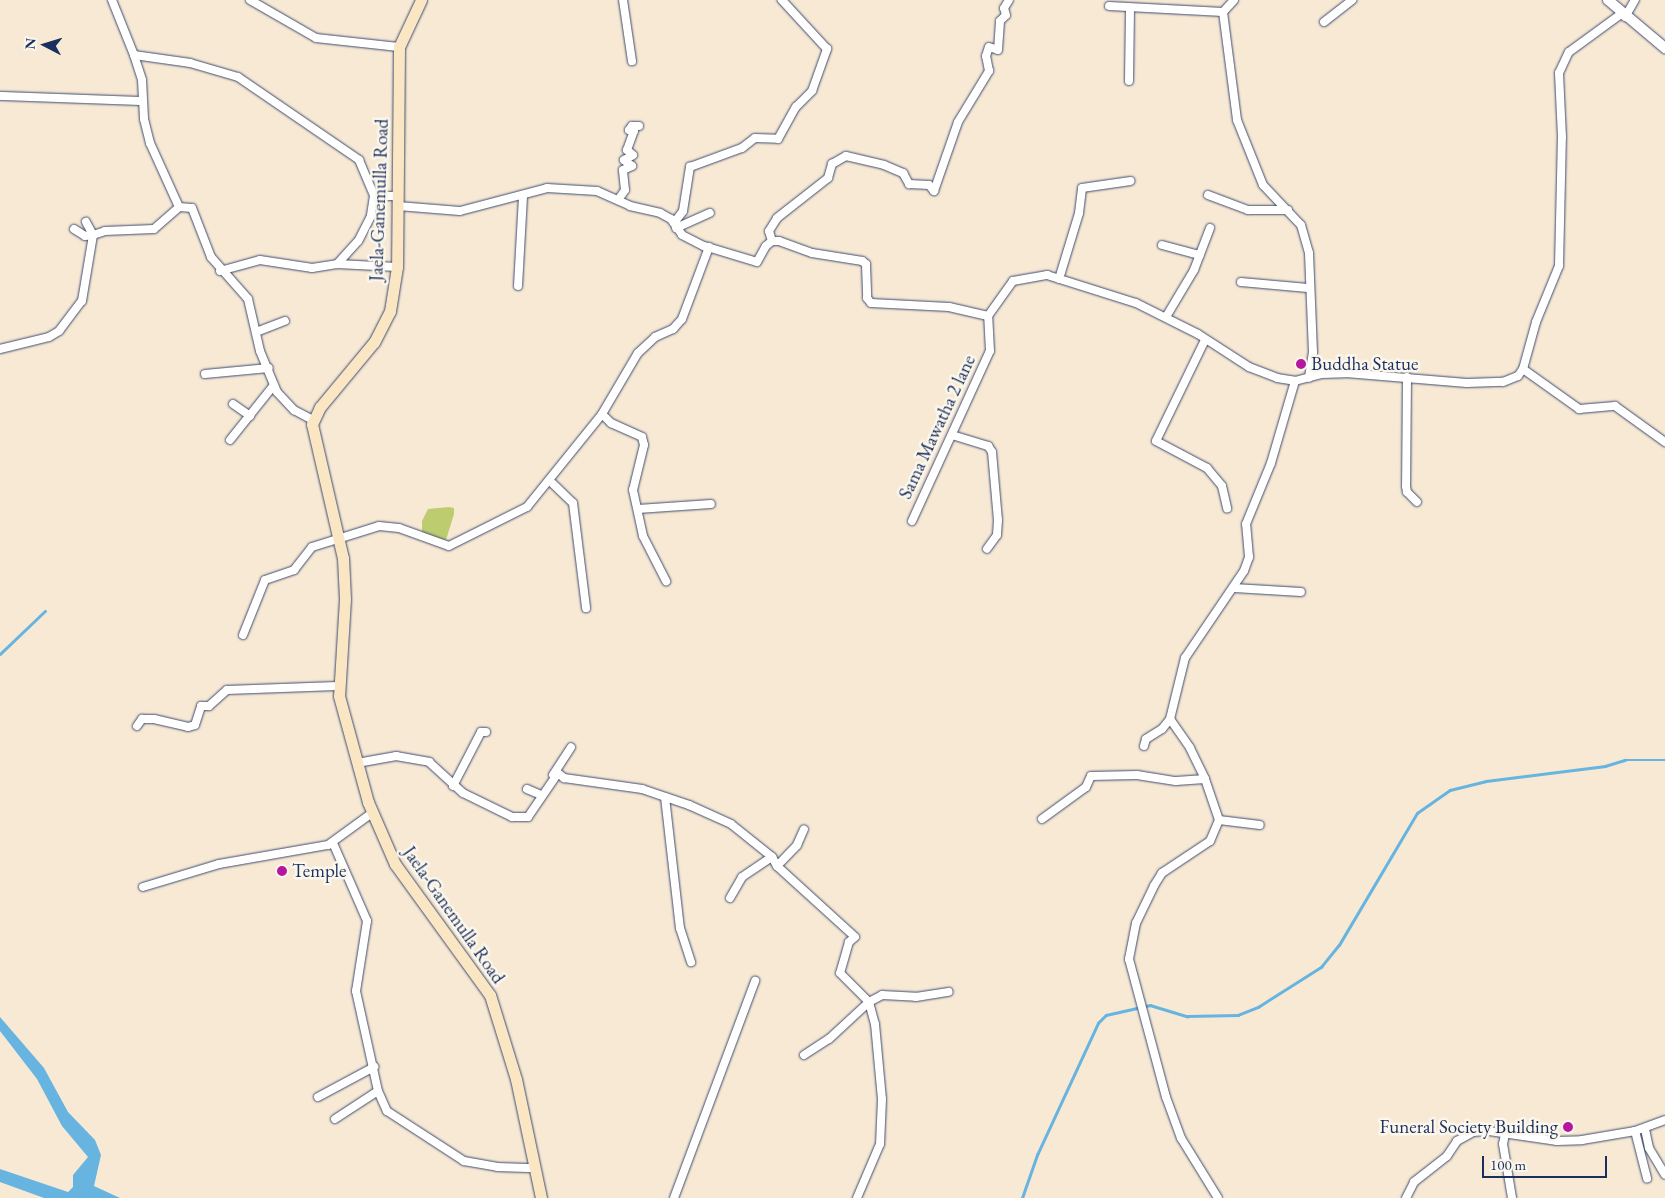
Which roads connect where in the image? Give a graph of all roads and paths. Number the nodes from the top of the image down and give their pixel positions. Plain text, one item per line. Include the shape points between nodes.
1 (112, 0) edge
2 (250, 0) edge
3 (421, 0) edge
4 (623, 0) edge
5 (782, 0) edge
6 (1009, 0) edge
7 (1234, 0) edge
8 (1352, 0) edge
9 (1608, 0) edge
10 (1635, 0) edge
11 (1109, 6) dead end
12 (1130, 8) junction
13 (1223, 12) junction
14 (1623, 16) junction
15 (1324, 22) dead end
16 (399, 47) junction
17 (1665, 48) edge
18 (134, 55) junction
19 (632, 61) dead end
20 (1129, 81) dead end
21 (0, 96) edge
22 (143, 101) junction
23 (639, 126) dead end
24 (1130, 181) dead end
25 (1208, 195) dead end
26 (374, 196) junction
27 (523, 196) junction
28 (618, 200) junction
29 (398, 201) junction
30 (179, 207) junction
31 (1288, 210) junction
32 (710, 213) dead end
33 (86, 222) dead end
34 (675, 225) junction
35 (1210, 228) dead end
36 (74, 229) dead end
37 (93, 235) junction
38 (772, 241) junction
39 (1162, 245) dead end
40 (709, 247) junction
41 (1200, 255) junction
42 (337, 264) junction
43 (397, 268) junction
44 (220, 271) junction
45 (1059, 279) junction
46 (1241, 282) dead end
47 (518, 286) dead end
48 (1308, 288) junction
49 (988, 316) junction
50 (1166, 317) junction
51 (285, 321) dead end
52 (256, 332) junction
53 (1205, 340) junction
54 (0, 350) edge
55 (268, 368) junction
56 (1523, 369) junction
57 (205, 374) dead end
58 (1407, 377) junction
59 (1309, 378) junction
60 (1295, 381) junction
61 (274, 385) junction
62 (234, 404) dead end
63 (602, 414) junction
64 (250, 416) junction
65 (313, 420) junction
66 (952, 435) junction
67 (230, 440) dead end
68 (1665, 442) edge
69 (549, 480) junction
70 (1417, 502) dead end
71 (711, 504) dead end
72 (1227, 508) dead end
73 (638, 509) junction
74 (912, 521) dead end
75 (339, 539) junction
76 (987, 549) dead end
77 (666, 581) dead end
78 (1234, 588) junction
79 (1301, 592) dead end
80 (586, 608) dead end
81 (243, 635) dead end
82 (338, 686) junction
83 (1170, 719) junction
84 (137, 726) dead end
85 (486, 732) dead end
86 (1144, 746) dead end
87 (571, 748) dead end
88 (357, 763) junction
89 (554, 775) junction
90 (1205, 779) junction
91 (454, 786) junction
92 (527, 789) dead end
93 (541, 795) junction
94 (665, 796) junction
95 (372, 813) junction
96 (1042, 818) dead end
97 (1218, 820) junction
98 (1260, 825) dead end
99 (804, 829) dead end
100 (333, 844) junction
101 (772, 857) junction
102 (777, 866) junction
103 (143, 887) dead end
104 (730, 898) dead end
105 (691, 962) dead end
106 (755, 981) dead end
107 (950, 992) dead end
108 (869, 1002) junction
109 (804, 1055) dead end
110 (374, 1067) junction
111 (378, 1091) junction
112 (318, 1097) dead end
113 (335, 1118) dead end
114 (1665, 1120) edge
115 (1645, 1129) junction
116 (1635, 1131) junction
117 (1505, 1134) junction
118 (535, 1168) junction
119 (1665, 1175) edge
120 (1647, 1178) dead end
121 (541, 1198) edge
122 (674, 1198) edge
123 (857, 1198) edge
124 (1218, 1198) edge
125 (1406, 1198) edge
126 (1512, 1198) edge

1 - 18 street
2 - 16 street via 316,38
3 - 16 main road, Jaela-Ganemulla Road
4 - 19 street
5 - 34 street via 827,49 812,91 796,107 778,139 755,138 742,148 690,167 684,211
6 - 38 street via 1004,8 1006,15 1000,21 998,50 989,47 986,56 989,71 958,122 934,190 929,186 909,184 903,173 884,165 846,156 832,164 828,178 771,224
7 - 13 street
8 - 15 street
9 - 14 street
10 - 14 street
11 - 12 street
12 - 13 street
12 - 20 street
13 - 31 street via 1237,120 1264,185
14 - 17 street
14 - 56 street via 1569,52 1559,73 1562,137 1559,266 1536,322
16 - 29 main road, Jaela-Ganemulla Road
18 - 22 street via 142,80
18 - 26 street via 190,63 238,77 359,160
21 - 22 street
22 - 30 street via 144,119 156,161
23 - 28 street via 632,126 629,130 634,131 627,150 633,155 624,160 632,166 624,170 625,190
24 - 45 street via 1082,188 1079,213
25 - 31 street via 1248,210
26 - 29 street
26 - 42 street via 365,231
27 - 28 street via 547,188 583,189
27 - 29 street via 460,211
27 - 47 street
28 - 34 street via 660,214
29 - 43 main road, Jaela-Ganemulla Road
30 - 37 street via 154,229 105,231
30 - 44 street via 192,208 211,257
31 - 48 street via 1301,224 1309,253
32 - 34 street
33 - 37 street
34 - 40 street
35 - 41 street
36 - 37 street via 85,236
37 - 54 street via 82,301 58,331 49,337
38 - 40 street via 757,262
38 - 49 street via 780,240 827,257 862,261 866,264 867,298 871,303 949,307
39 - 41 street
40 - 63 street via 682,319 638,353
41 - 50 street
42 - 43 street
42 - 44 street via 312,268 260,260
43 - 65 main road, Jaela-Ganemulla Road via 385,327
44 - 52 street via 248,299
45 - 49 street via 1033,275 1014,281
45 - 50 street via 1136,303
46 - 48 street
48 - 59 street via 1313,352
49 - 66 street, Sama Mawatha 2 lane via 990,351
50 - 53 street
51 - 52 street
52 - 55 street
53 - 60 street via 1256,370
53 - 72 street via 1156,441 1207,468 1222,486
55 - 57 street
55 - 61 street
56 - 58 street via 1518,376 1503,382
56 - 68 street via 1579,409 1615,406
58 - 59 street via 1346,373
58 - 70 street via 1406,486 1407,492
59 - 60 street
60 - 78 street via 1281,435 1246,524 1249,557
61 - 64 street
61 - 65 street via 286,402
62 - 64 street
63 - 69 street
63 - 73 street via 611,423 642,437 644,445 634,490
64 - 67 street
65 - 75 main road, Jaela-Ganemulla Road via 314,437
66 - 74 street, Sama Mawatha 2 lane
66 - 76 street via 988,446 992,452 998,520 997,535
69 - 75 street via 515,515 456,544 443,545 390,526
69 - 80 street via 573,503
71 - 73 street
73 - 77 street via 643,536
75 - 81 street via 312,546 294,570 265,580
75 - 82 main road, Jaela-Ganemulla Road via 345,598
78 - 79 street
78 - 83 street via 1185,658
82 - 84 street via 227,690 209,706 201,706 195,725 188,727 142,719
82 - 88 main road, Jaela-Ganemulla Road
83 - 86 street via 1162,729 1146,739
83 - 90 street via 1190,748
85 - 91 street via 481,732
87 - 89 street
88 - 91 street via 396,756 420,759 428,762
88 - 95 main road, Jaela-Ganemulla Road
89 - 93 street
89 - 94 street via 558,773 564,778 642,789
90 - 96 street via 1176,781 1137,775 1091,776 1086,787
90 - 97 street
91 - 93 street via 477,802 512,817 528,817
92 - 93 street
94 - 101 street via 731,824
94 - 105 street via 680,928
95 - 100 street
95 - 118 main road, Jaela-Ganemulla Road via 395,864 490,995 505,1038
97 - 98 street
97 - 124 street via 1210,841 1162,873 1136,922 1129,959 1166,1097 1181,1138
99 - 102 street via 797,845
100 - 103 street via 220,864
100 - 110 street via 367,922 356,991
101 - 102 street
101 - 104 street via 742,877
102 - 108 street via 855,937 849,942 840,973
106 - 122 street
107 - 108 street via 916,997 882,995
108 - 109 street via 829,1039
108 - 123 street via 875,1024 882,1131 876,1157
110 - 111 street
110 - 112 street
111 - 113 street
111 - 118 street via 387,1111 464,1161 497,1167
114 - 115 street
115 - 116 street
115 - 119 street via 1649,1148
116 - 117 street via 1603,1138 1556,1141
116 - 120 street
117 - 125 street via 1474,1132 1457,1141 1447,1156 1414,1182
117 - 126 street
118 - 121 main road, Jaela-Ganemulla Road

